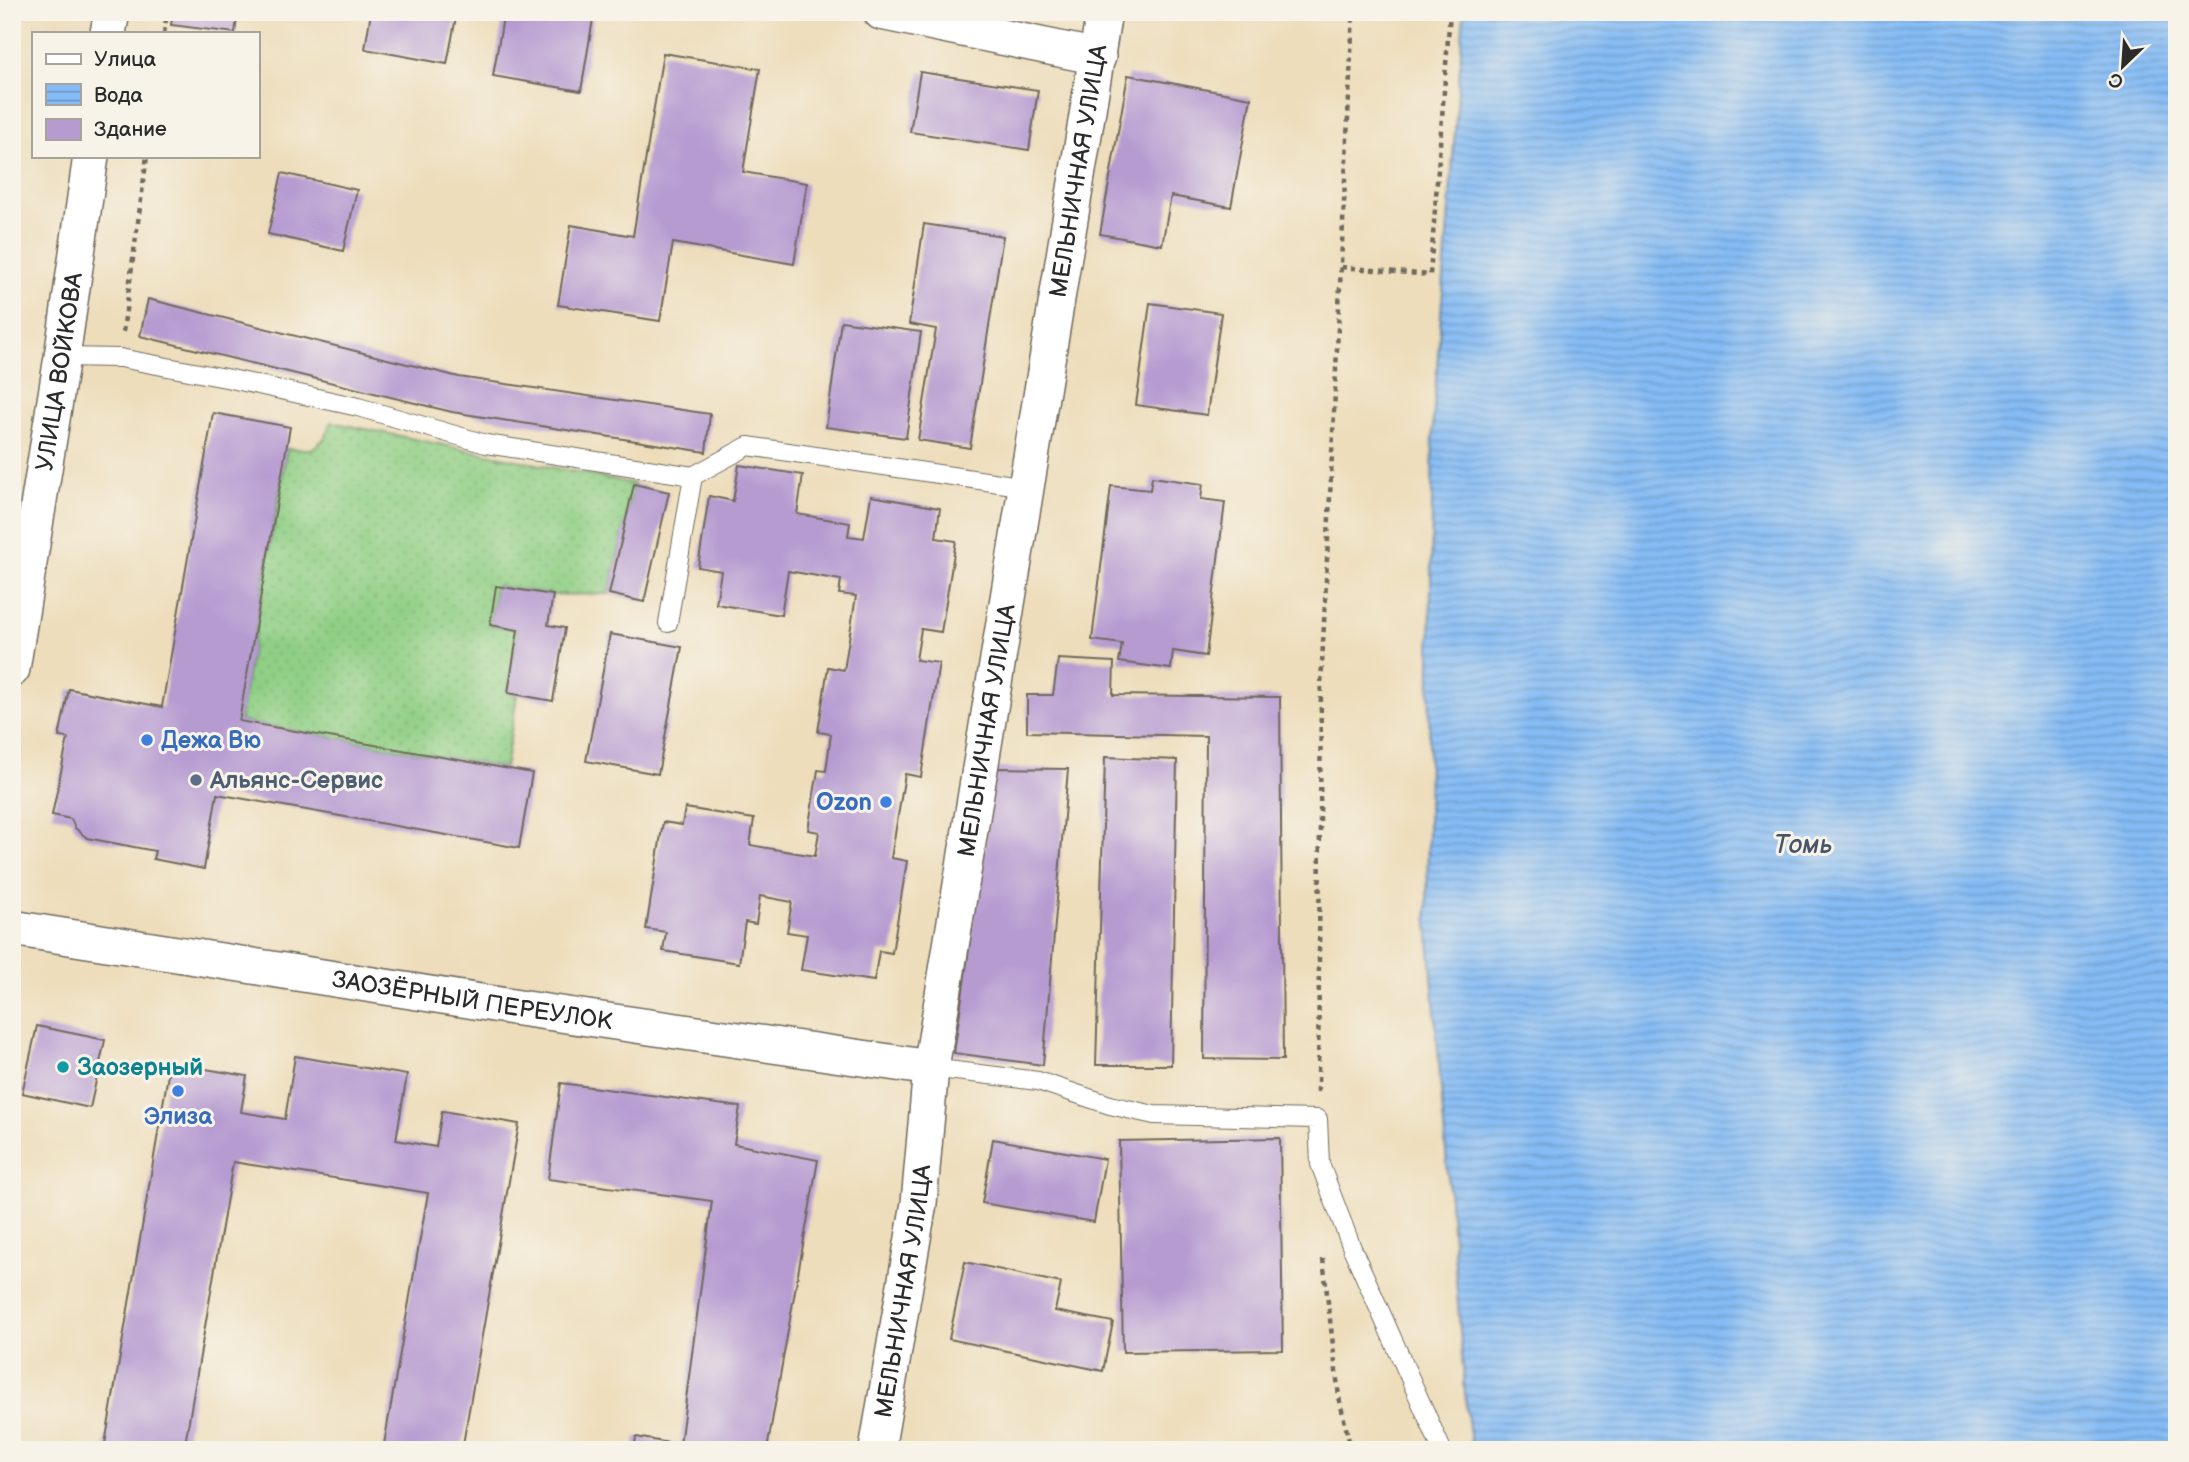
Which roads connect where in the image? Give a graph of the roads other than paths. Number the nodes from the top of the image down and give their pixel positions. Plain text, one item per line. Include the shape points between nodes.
1 (111, 12) edge
2 (881, 12) edge
3 (1104, 12) edge
4 (108, 32) edge
5 (1098, 57) junction
6 (91, 158) edge
7 (62, 357) junction
8 (693, 476) junction
9 (1027, 487) junction
10 (668, 623) dead end
11 (12, 669) edge
12 (12, 928) edge
13 (931, 1068) junction
14 (877, 1450) edge
15 (1442, 1450) edge

1 - 4 street
2 - 5 street
3 - 5 street, МЕЛЬНИЧНАЯ УЛИЦА
5 - 9 street, МЕЛЬНИЧНАЯ УЛИЦА
6 - 7 street, УЛИЦА ВОЙКОВА
7 - 8 lane via 120,358 358,407 486,444
7 - 11 street, УЛИЦА ВОЙКОВА
8 - 9 lane via 748,446
8 - 10 lane
9 - 13 street, МЕЛЬНИЧНАЯ УЛИЦА
12 - 13 street, ЗАОЗЁРНЫЙ ПЕРЕУЛОК
13 - 14 street, МЕЛЬНИЧНАЯ УЛИЦА via 919,1203
13 - 15 lane via 1038,1081 1154,1115 1318,1119 1320,1164 1352,1248

